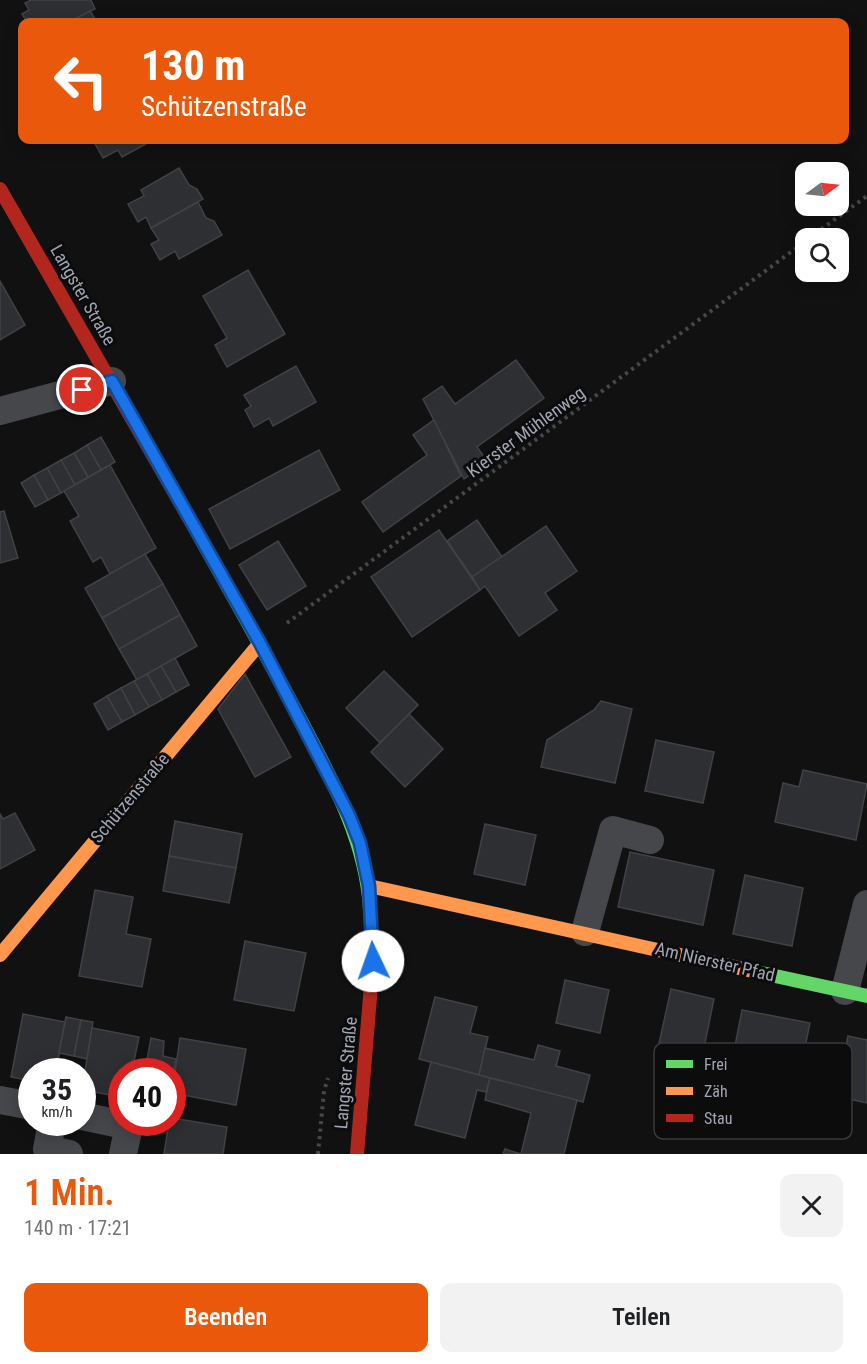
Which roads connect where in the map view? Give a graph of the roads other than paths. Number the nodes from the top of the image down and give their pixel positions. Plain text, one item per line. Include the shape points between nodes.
1 (0, 189) edge
2 (112, 381) junction
3 (0, 411) edge
4 (260, 643) junction
5 (650, 840) dead end
6 (369, 886) junction
7 (867, 904) edge
8 (585, 932) junction
9 (0, 955) edge
10 (856, 994) edge
11 (0, 1100) edge
12 (18, 1103) edge
13 (96, 1119) edge
14 (49, 1136) edge
15 (69, 1154) edge
16 (123, 1154) edge
17 (357, 1154) edge

1 - 2 street, Langster Straße
2 - 3 street
2 - 4 street, Langster Straße
4 - 6 street, Langster Straße via 349,815
4 - 9 street, Schützenstraße
5 - 8 street via 613,830
6 - 8 street, Am Nierster Pfad
6 - 17 street, Langster Straße via 373,961
7 - 10 street, Am Nierster Pfad
8 - 10 street, Am Nierster Pfad
11 - 12 street
13 - 16 street via 129,1126
14 - 15 street via 46,1149

